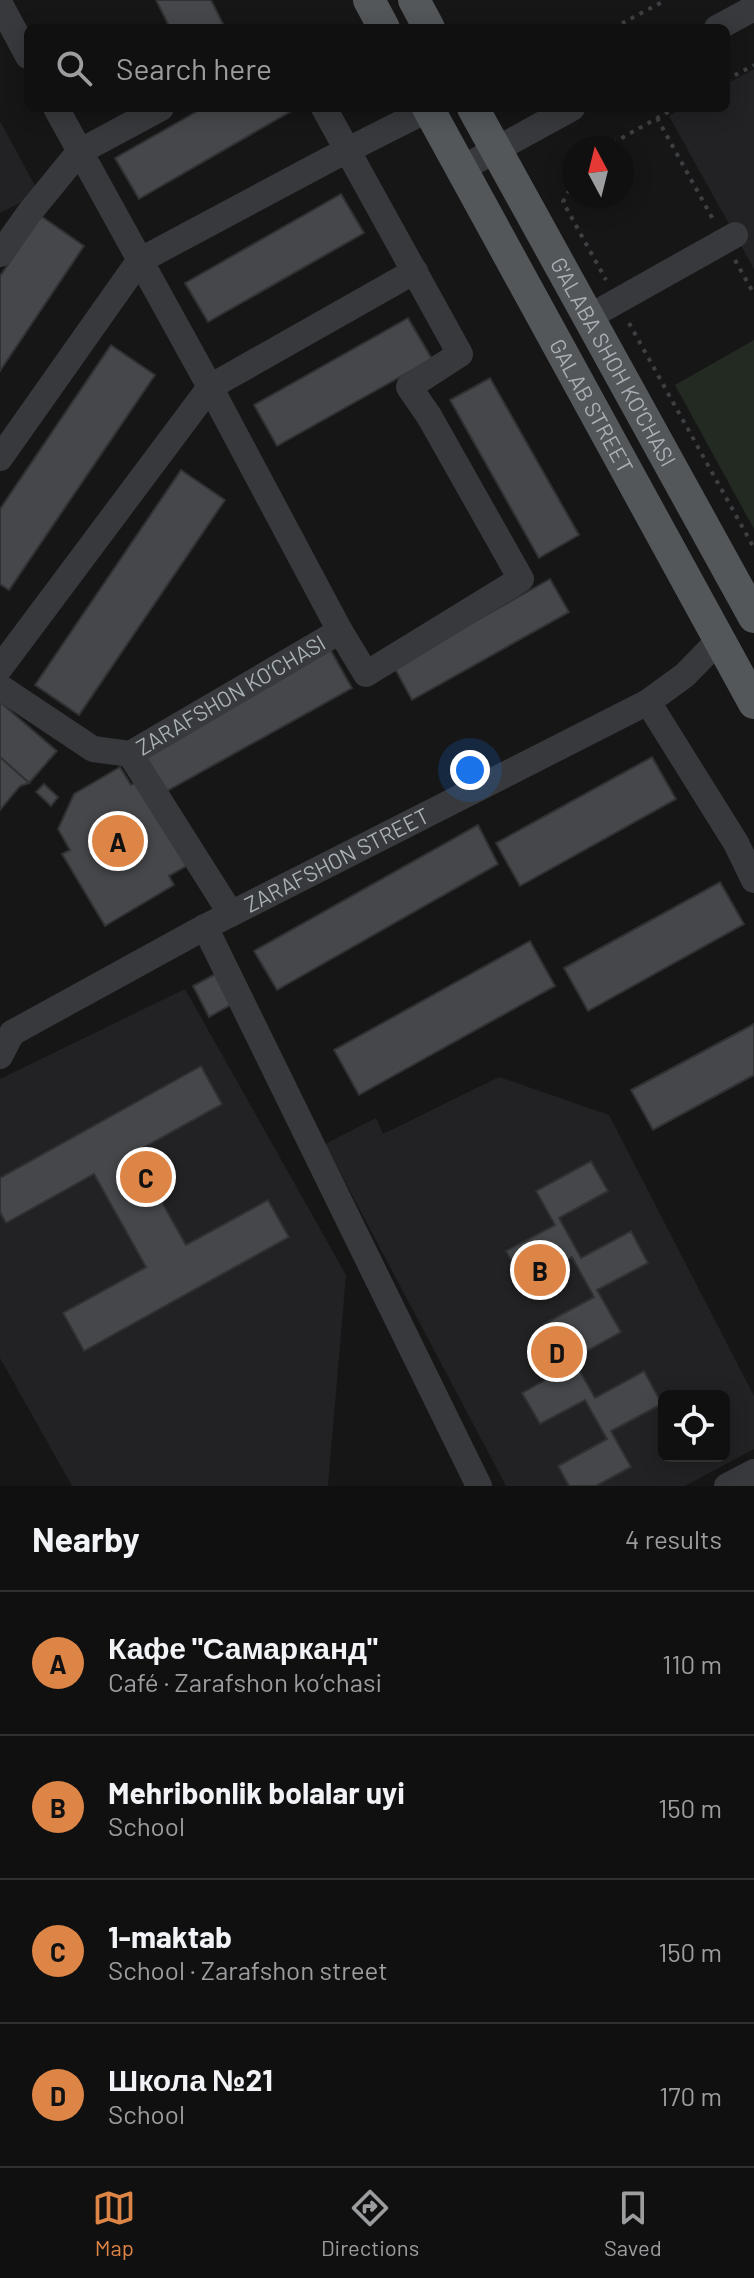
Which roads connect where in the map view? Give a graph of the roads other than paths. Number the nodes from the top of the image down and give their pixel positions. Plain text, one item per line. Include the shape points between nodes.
1 (369, 0) edge
2 (414, 0) edge
3 (0, 4) edge
4 (754, 8) edge
5 (382, 24) edge
6 (427, 24) edge
7 (724, 24) edge
8 (24, 49) edge
9 (58, 112) edge
10 (154, 112) edge
11 (326, 112) edge
12 (422, 112) edge
13 (430, 112) edge
14 (475, 112) edge
15 (565, 112) edge
16 (348, 150) junction
17 (497, 150) junction
18 (79, 152) junction
19 (461, 169) junction
20 (730, 238) road end
21 (0, 254) edge
22 (139, 261) junction
23 (415, 271) junction
24 (589, 317) junction
25 (210, 387) junction
26 (0, 458) edge
27 (754, 617) edge
28 (340, 631) junction
29 (719, 640) junction
30 (0, 668) edge
31 (0, 687) edge
32 (648, 702) junction
33 (754, 703) edge
34 (130, 754) junction
35 (754, 880) edge
36 (231, 914) junction
37 (205, 927) junction
38 (4, 1033) edge
39 (754, 1472) edge
40 (479, 1486) edge
41 (727, 1486) edge

1 - 5 main road
2 - 6 main road
3 - 8 street
4 - 7 street
9 - 18 street
10 - 18 street
11 - 16 street
12 - 16 street
13 - 19 main road, GALAB STREET
14 - 17 main road, G'ALABA SHOH KO'CHASI
15 - 17 street
16 - 22 street
16 - 23 street
17 - 19 street
17 - 24 main road, G'ALABA SHOH KO'CHASI
18 - 21 street
18 - 22 street
19 - 29 main road, GALAB STREET
20 - 24 street
22 - 25 street
22 - 26 street
23 - 25 street
23 - 28 street, ZARAFSHON KO‘CHASI via 460,354 409,387 521,579 366,674
24 - 27 main road, G'ALABA SHOH KO'CHASI
25 - 28 street
25 - 30 street
28 - 34 street, ZARAFSHON KO‘CHASI
29 - 32 street, ZARAFSHON STREET
29 - 33 main road, GALAB STREET
31 - 34 street via 93,749
32 - 35 street
32 - 36 street, ZARAFSHON STREET
34 - 36 street, ZARAFSHON KO‘CHASI
36 - 37 street, ZARAFSHON STREET
37 - 38 street, ZARAFSHON STREET
37 - 40 street
39 - 41 street

